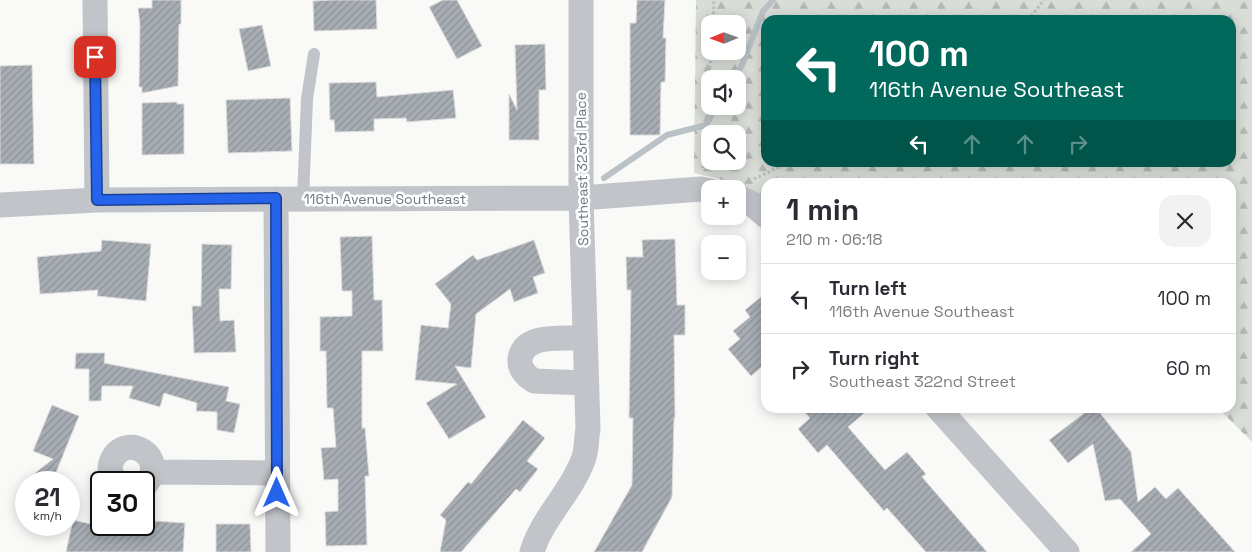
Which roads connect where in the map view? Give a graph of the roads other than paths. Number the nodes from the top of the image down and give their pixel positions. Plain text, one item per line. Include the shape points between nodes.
1 (95, 0) edge
2 (581, 0) edge
3 (314, 54) dead end
4 (701, 190) edge
5 (746, 192) edge
6 (276, 198) junction
7 (303, 198) junction
8 (581, 198) junction
9 (97, 200) junction
10 (0, 205) edge
11 (761, 211) edge
12 (585, 338) junction
13 (586, 383) junction
14 (942, 413) edge
15 (110, 471) edge
16 (151, 471) edge
17 (277, 473) junction
18 (155, 479) edge
19 (278, 552) edge
20 (532, 552) edge
21 (1067, 552) edge

1 - 9 street
2 - 8 street, Southeast 323rd Place
3 - 7 lane via 307,100
4 - 8 street, 116th Avenue Southeast
5 - 11 street
6 - 7 street, 116th Avenue Southeast
6 - 9 street, 116th Avenue Southeast
6 - 17 street
7 - 8 street, 116th Avenue Southeast
8 - 12 street, Southeast 323rd Place
9 - 10 street, 116th Avenue Southeast
12 - 13 street, Southeast 323rd Place
12 - 13 street via 533,341 526,346 520,361 522,370 534,381
13 - 20 street, Southeast 323rd Place via 588,430 584,458
14 - 21 street
15 - 16 street via 118,452 124,448 138,448 150,457 153,464
17 - 18 street
17 - 19 street

